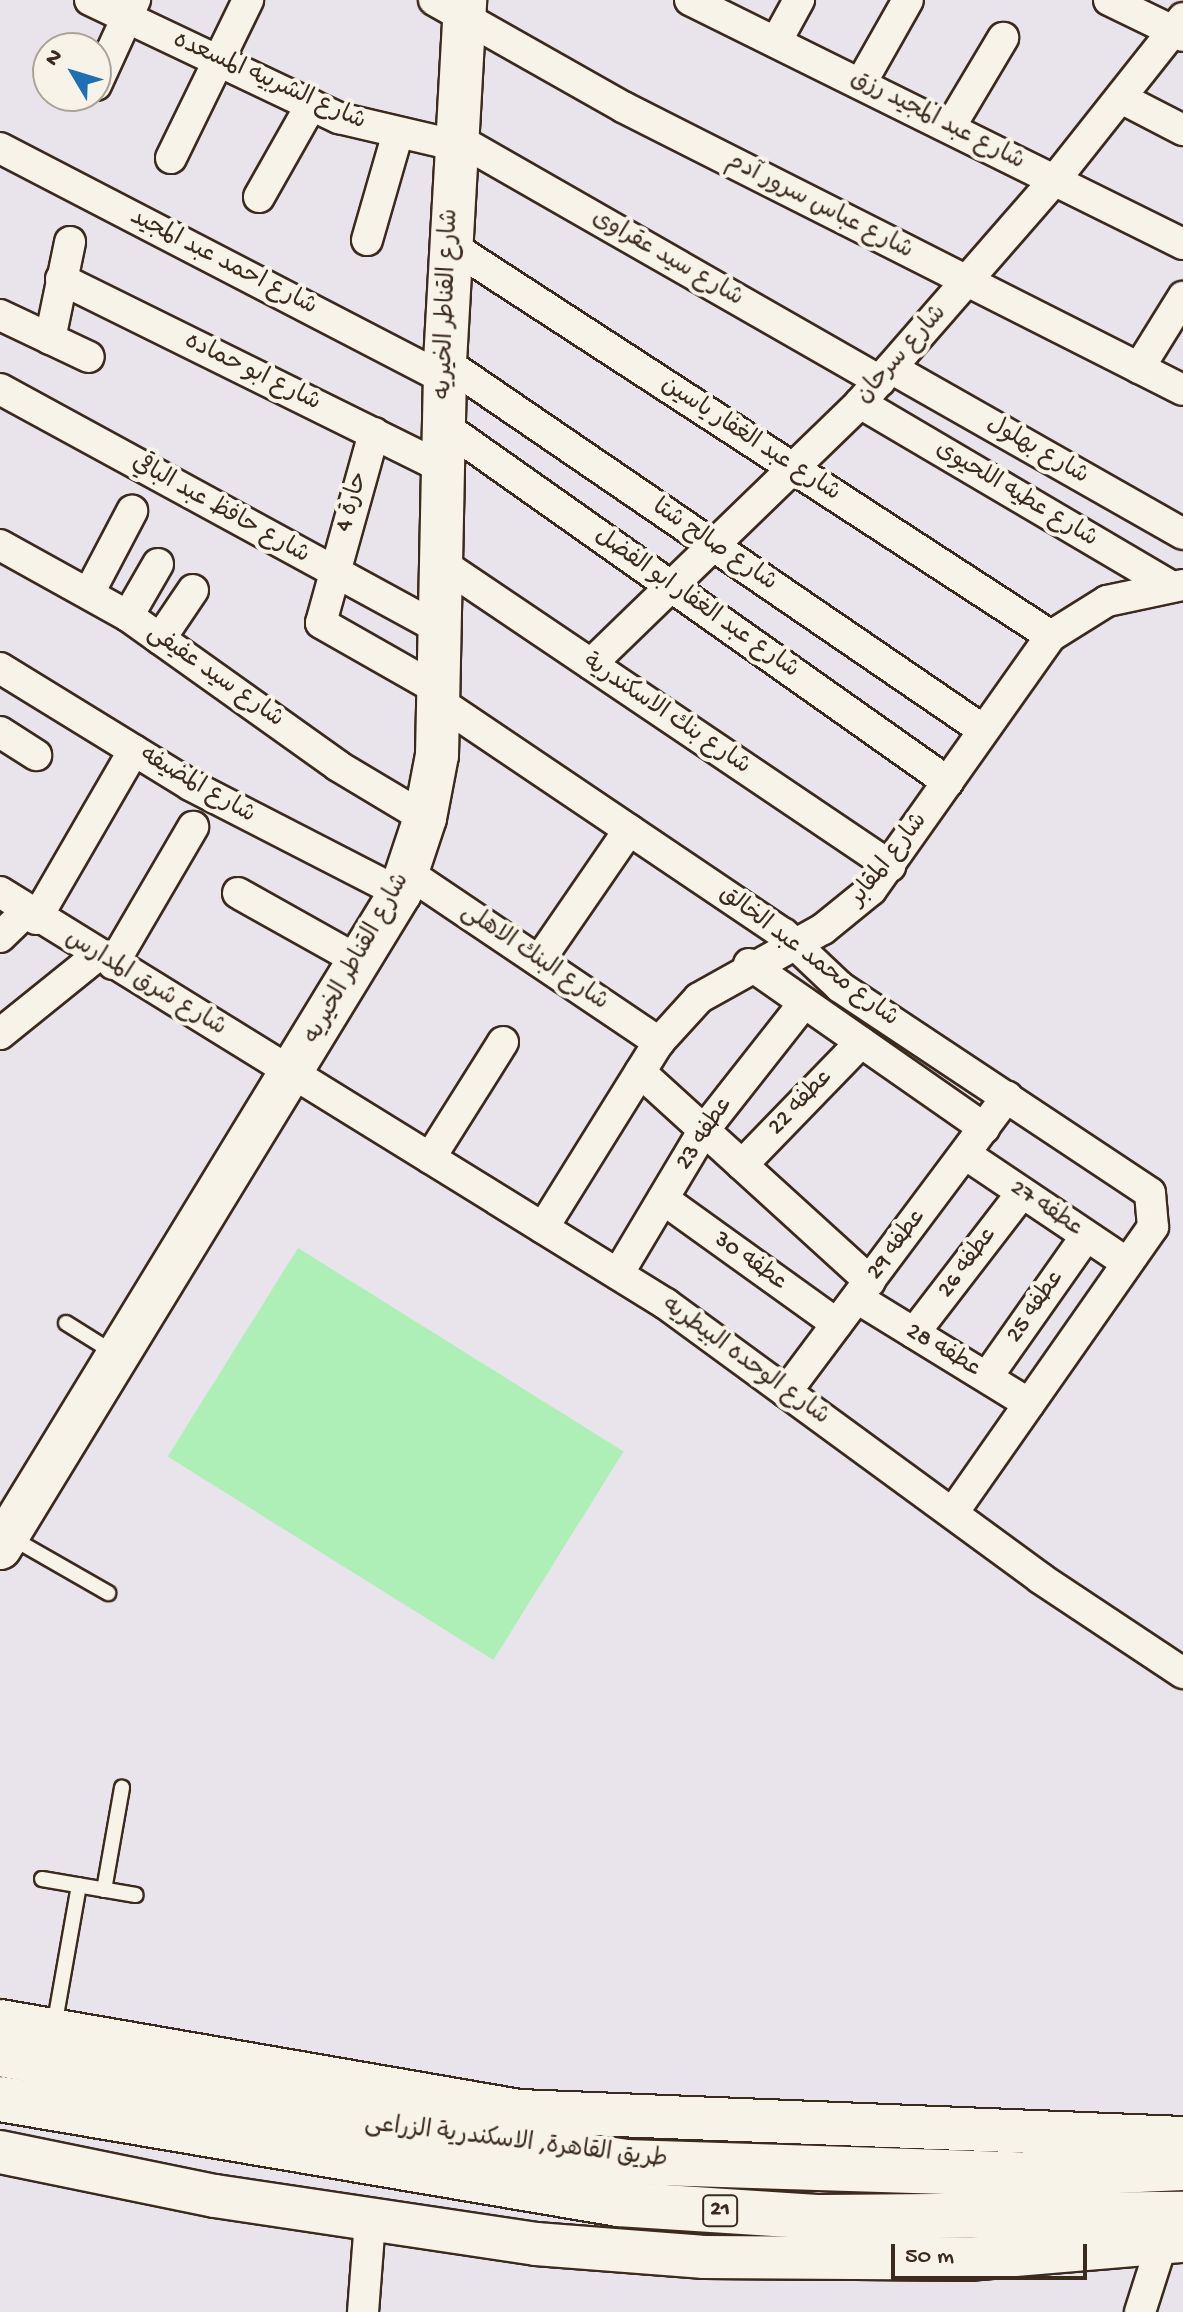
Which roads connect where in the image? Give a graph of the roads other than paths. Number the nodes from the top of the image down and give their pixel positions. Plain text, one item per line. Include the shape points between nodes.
1 (90, 0) edge
2 (248, 0) edge
3 (690, 0) edge
4 (799, 0) edge
5 (908, 0) edge
6 (1109, 0) edge
7 (453, 5) edge
8 (131, 9) edge
9 (1180, 28) edge
10 (1003, 38) dead end
11 (776, 42) junction
12 (112, 50) edge
13 (218, 61) junction
14 (861, 83) junction
15 (1121, 98) junction
16 (311, 105) junction
17 (950, 127) junction
18 (1183, 130) edge
19 (397, 136) junction
20 (454, 141) junction
21 (0, 148) edge
22 (171, 158) dead end
23 (1054, 181) junction
24 (259, 197) dead end
25 (367, 240) dead end
26 (70, 242) dead end
27 (1183, 244) edge
28 (450, 245) junction
29 (61, 279) junction
30 (966, 282) junction
31 (1183, 297) edge
32 (0, 315) edge
33 (50, 339) junction
34 (89, 357) dead end
35 (1139, 368) junction
36 (445, 371) junction
37 (877, 384) junction
38 (0, 389) edge
39 (1183, 390) edge
40 (444, 426) junction
41 (374, 433) junction
42 (444, 468) junction
43 (795, 469) junction
44 (132, 511) dead end
45 (1183, 534) edge
46 (0, 545) edge
47 (716, 548) junction
48 (441, 563) junction
49 (158, 564) dead end
50 (332, 571) junction
51 (1177, 586) edge
52 (673, 588) junction
53 (193, 590) dead end
54 (89, 593) junction
55 (128, 616) junction
56 (440, 629) junction
57 (1051, 636) junction
58 (160, 639) junction
59 (591, 664) junction
60 (0, 668) edge
61 (439, 695) junction
62 (983, 730) junction
63 (0, 732) edge
64 (134, 750) junction
65 (36, 755) dead end
66 (948, 782) junction
67 (425, 818) junction
68 (193, 827) dead end
69 (629, 830) junction
70 (890, 866) junction
71 (404, 883) junction
72 (0, 892) edge
73 (238, 893) dead end
74 (31, 915) junction
75 (0, 937) edge
76 (796, 944) junction
77 (106, 960) junction
78 (359, 961) junction
79 (539, 961) junction
80 (749, 964) junction
81 (804, 1003) junction
82 (1, 1031) edge
83 (503, 1042) dead end
84 (659, 1042) junction
85 (861, 1042) junction
86 (640, 1072) junction
87 (293, 1073) junction
88 (1007, 1097) junction
89 (984, 1128) junction
90 (704, 1130) junction
91 (965, 1154) junction
92 (430, 1158) junction
93 (742, 1165) junction
94 (1022, 1193) junction
95 (663, 1199) junction
96 (543, 1228) junction
97 (1086, 1236) junction
98 (1127, 1263) junction
99 (618, 1274) junction
100 (863, 1289) junction
101 (66, 1323) dead end
102 (837, 1324) junction
103 (914, 1333) junction
104 (118, 1356) junction
105 (987, 1377) junction
106 (786, 1392) junction
107 (1029, 1404) junction
108 (953, 1513) junction
109 (3, 1541) edge
110 (108, 1593) dead end
111 (1183, 1673) edge
112 (122, 1788) dead end
113 (42, 1879) dead end
114 (79, 1885) junction
115 (104, 1890) junction
116 (136, 1895) dead end
117 (0, 2021) edge
118 (53, 2032) junction
119 (0, 2054) edge
120 (0, 2099) edge
121 (267, 2128) junction
122 (1183, 2138) edge
123 (0, 2152) edge
124 (1183, 2168) edge
125 (370, 2221) junction
126 (1176, 2234) edge
127 (363, 2312) edge
128 (1140, 2312) edge

1 - 8 street, شارع الشربيه المسعده
2 - 13 street
3 - 11 street, شارع عبد المجيد رزق
4 - 11 street
5 - 14 street
6 - 9 street
7 - 20 street, شارع القناطر الخيريه
7 - 30 street, شارع عباس سرور آدم
8 - 12 street
8 - 13 street, شارع الشربيه المسعده
9 - 15 street, شارع سرحان
10 - 17 street
11 - 14 street, شارع عبد المجيد رزق
13 - 16 street, شارع الشربيه المسعده
13 - 22 street
14 - 17 street, شارع عبد المجيد رزق
15 - 18 street
15 - 23 street, شارع سرحان
16 - 19 street, شارع الشربيه المسعده
16 - 24 street
17 - 23 street, شارع عبد المجيد رزق
19 - 20 street, شارع الشربيه المسعده
19 - 25 street
20 - 28 street, شارع القناطر الخيريه
20 - 37 street, شارع سيد عقراوى
21 - 36 street, شارع احمد عبد المجيد
23 - 27 street, شارع عبد المجيد رزق
23 - 30 street, شارع سرحان
26 - 29 street
28 - 36 street, شارع القناطر الخيريه
28 - 43 street, شارع عبد الغفار ياسين
29 - 33 street
29 - 41 street, شارع ابو حماده
30 - 35 street, شارع عباس سرور آدم
30 - 37 street, شارع سرحان
31 - 35 street
32 - 33 street
33 - 34 street
35 - 39 street, شارع عباس سرور آدم
36 - 40 street, شارع القناطر الخيريه
36 - 47 street, شارع صالح شتا
37 - 43 street, شارع سرحان
37 - 45 street, شارع بهلول
37 - 51 street, شارع عطيه اللحيوى
38 - 50 street, شارع حافظ عبد الباقي
40 - 42 street, شارع القناطر الخيريه
40 - 52 street, شارع عبد الغفار ابو الفضل
41 - 42 street, شارع ابو حماده
41 - 50 street, حارة 4
42 - 48 street, شارع القناطر الخيريه
43 - 47 street, شارع سرحان
43 - 57 street, شارع عبد الغفار ياسين
44 - 54 street
46 - 54 street, شارع سيد عفيفى
47 - 52 street, شارع سرحان
47 - 62 street, شارع صالح شتا
48 - 56 street, شارع القناطر الخيريه
48 - 59 street, شارع بنك الاسكندرية
49 - 55 street
50 - 56 street, شارع حافظ عبد الباقي
50 - 61 street, حارة 4 via 321,618 326,631
51 - 57 street, شارع المقابر via 1107,601
52 - 59 street, شارع سرحان
52 - 66 street, شارع عبد الغفار ابو الفضل
53 - 58 street
54 - 55 street, شارع سيد عفيفى
55 - 58 street, شارع سيد عفيفى
56 - 61 street, شارع القناطر الخيريه
57 - 62 street, شارع المقابر
58 - 67 street, شارع سيد عفيفى via 338,766
59 - 70 street, شارع بنك الاسكندرية
60 - 64 street, شارع المضيفه
61 - 67 street, شارع القناطر الخيريه
61 - 69 street, شارع محمد عبد الخالق
62 - 66 street, شارع المقابر
63 - 65 street
64 - 71 street, شارع المضيفه
64 - 74 street
66 - 70 street, شارع المقابر
67 - 71 street, شارع القناطر الخيريه
68 - 77 street
69 - 76 street, شارع محمد عبد الخالق
69 - 79 street
70 - 76 street, شارع المقابر via 849,912
71 - 78 street, شارع القناطر الخيريه
71 - 79 street, شارع البنك الاهلى
72 - 74 street, شارع شرق المدارس
73 - 78 street
74 - 75 street
74 - 77 street, شارع شرق المدارس
76 - 80 street, شارع المقابر
76 - 88 street, شارع محمد عبد الخالق via 840,987
77 - 82 street
77 - 87 street, شارع شرق المدارس
78 - 87 street, شارع القناطر الخيريه
79 - 84 street, شارع البنك الاهلى
80 - 81 street
80 - 84 street, شارع المقابر via 699,998
81 - 85 street
81 - 90 street, عطفه 23
83 - 92 street
84 - 86 street, شارع المقابر
85 - 89 street
85 - 93 street, عطفه 22
86 - 90 street, عطفه 28
86 - 96 street, شارع المقابر
87 - 92 street, شارع الوحده البيطريه
87 - 104 street, شارع القناطر الخيريه
88 - 89 street, عطفه 29
88 - 98 street, شارع محمد عبد الخالق via 1141,1185 1155,1204 1153,1227
89 - 91 street, عطفه 29
90 - 93 street, عطفه 28
90 - 95 street, عطفه 23
91 - 94 street, عطفه 27
91 - 100 street, عطفه 29
92 - 96 street, شارع الوحده البيطريه
93 - 100 street, عطفه 28
94 - 97 street, عطفه 27
94 - 103 street, عطفه 26
95 - 99 street, عطفه 23
95 - 102 street, عطفه 30
96 - 99 street, شارع الوحده البيطريه
97 - 98 street, عطفه 27
97 - 105 street, عطفه 25
98 - 107 street
99 - 106 street, شارع الوحده البيطريه
100 - 102 street, عطفه 29
100 - 103 street, عطفه 28
101 - 104 lane
102 - 106 street, عطفه 29
103 - 105 street, عطفه 28
104 - 109 street, شارع القناطر الخيريه
105 - 107 street, عطفه 28
106 - 108 street, شارع الوحده البيطريه
107 - 108 street
108 - 111 street, شارع الوحده البيطريه
109 - 110 lane
112 - 115 lane
113 - 114 lane
114 - 115 lane
114 - 118 lane
115 - 116 lane
117 - 118 street
118 - 122 street via 519,2111
119 - 121 highway, طريق القاهرة, الاسكندرية الزراعى / 21
120 - 121 highway, طريق القاهرة, الاسكندرية الزراعى / 21
121 - 124 highway, طريق القاهرة, الاسكندرية الزراعى / 21 via 625,2162 1034,2175
121 - 126 highway, طريق القاهرة, الاسكندرية الزراعى / 21 via 618,2204
123 - 125 street
125 - 126 street via 704,2257 968,2259
125 - 127 street
126 - 128 street

